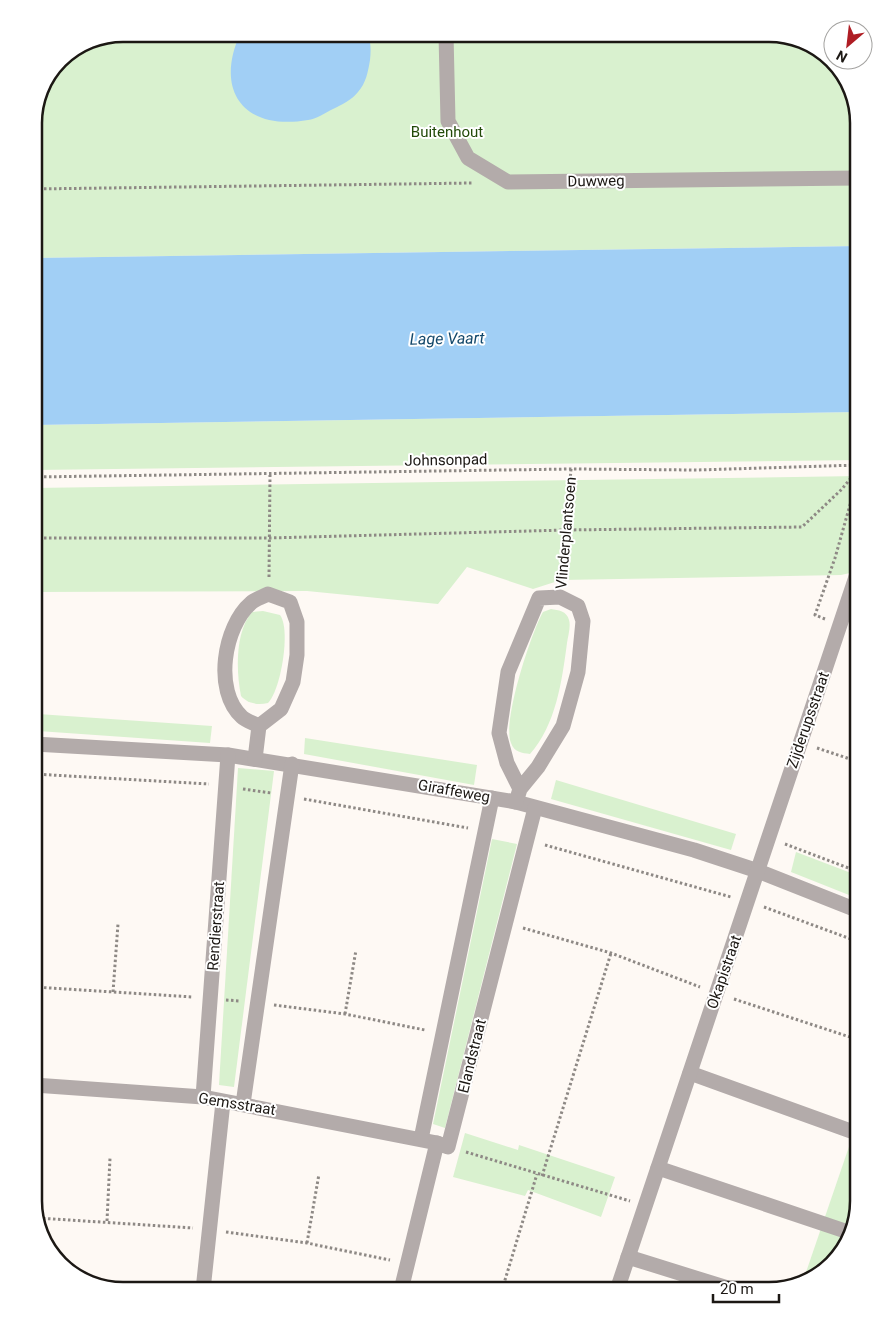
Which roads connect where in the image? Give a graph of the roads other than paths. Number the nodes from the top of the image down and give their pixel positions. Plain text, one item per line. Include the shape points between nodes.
1 (446, 42) edge
2 (850, 178) edge
3 (850, 595) edge
4 (259, 726) junction
5 (42, 744) edge
6 (228, 755) junction
7 (255, 759) junction
8 (292, 764) junction
9 (518, 796) junction
10 (492, 798) junction
11 (535, 808) junction
12 (758, 871) junction
13 (850, 907) edge
14 (690, 1073) junction
15 (42, 1086) edge
16 (203, 1097) junction
17 (222, 1102) junction
18 (243, 1104) junction
19 (850, 1131) edge
20 (421, 1139) junction
21 (443, 1145) junction
22 (658, 1168) junction
23 (845, 1231) edge
24 (628, 1257) junction
25 (204, 1281) edge
26 (403, 1281) edge
27 (620, 1282) edge
28 (708, 1282) edge

1 - 2 street, Duwweg via 448,121 468,158 508,182
3 - 12 street, Zijderupsstraat
4 - 4 street via 241,716 226,692 224,658 237,619 252,602 268,594 290,602 296,622 297,655 292,682 281,708
4 - 7 street
5 - 6 street, Giraffeweg
6 - 7 street, Giraffeweg
6 - 16 street, Rendierstraat
7 - 8 street, Giraffeweg
8 - 10 street, Giraffeweg
8 - 18 street
9 - 9 street, Vlinderplantsoen via 499,733 508,672 540,598 560,597 578,606 583,621 578,672 562,726
9 - 10 street, Giraffeweg
9 - 11 street, Giraffeweg
10 - 20 street, Elandstraat
11 - 12 street, Giraffeweg via 694,850
11 - 21 street, Elandstraat
12 - 13 street, Giraffeweg
12 - 14 street, Okapistraat
14 - 19 street
14 - 22 street, Okapistraat
15 - 16 street, Gemsstraat
16 - 17 street, Gemsstraat
17 - 18 street, Gemsstraat
17 - 25 street
18 - 20 street, Gemsstraat
20 - 21 street, Gemsstraat
21 - 26 street, Elandstraat
22 - 23 street
22 - 24 street, Okapistraat
24 - 27 street, Okapistraat
24 - 28 street

